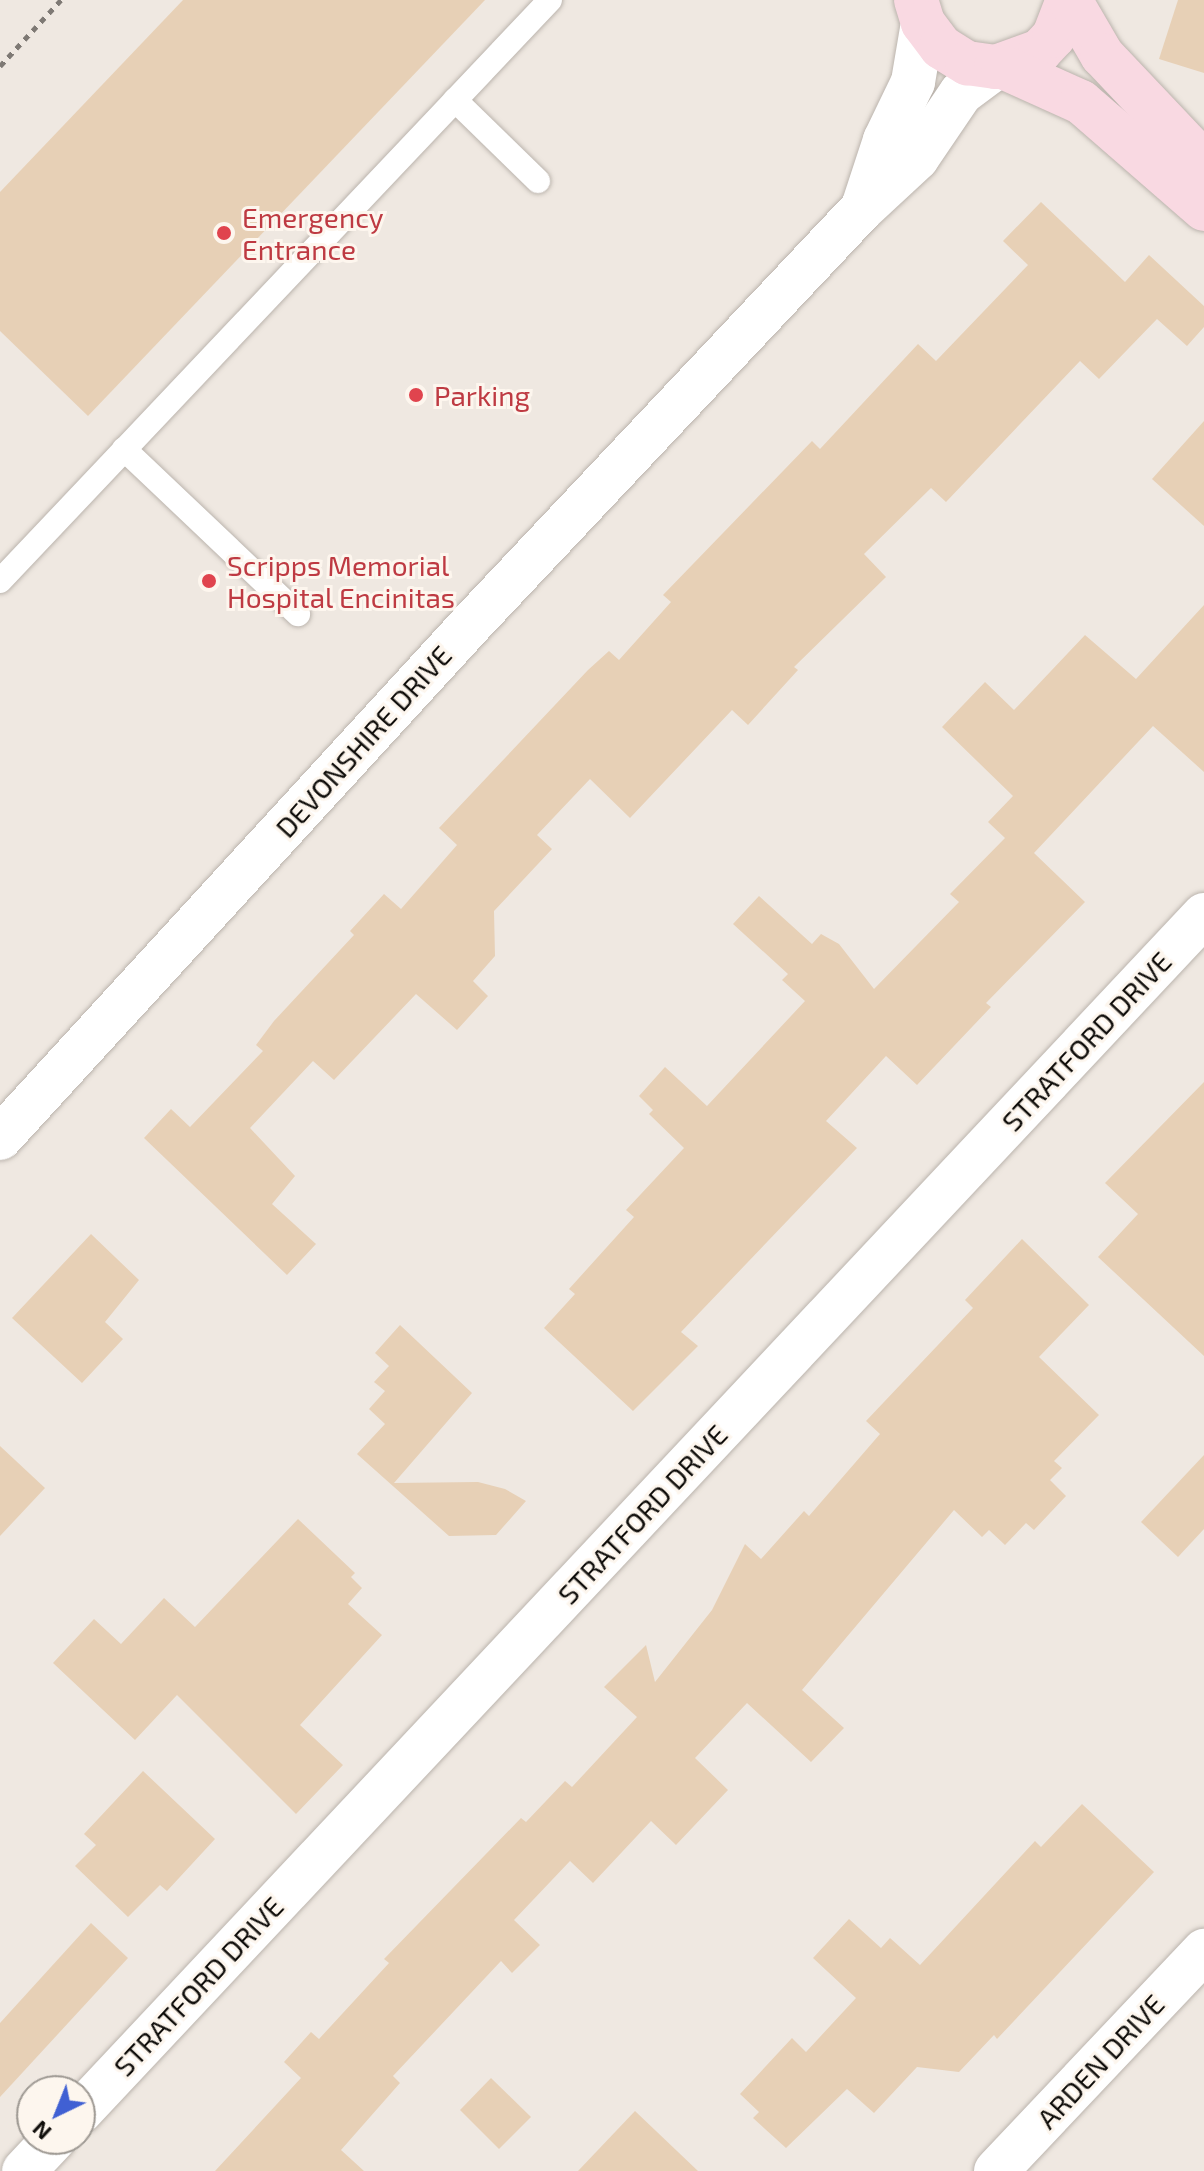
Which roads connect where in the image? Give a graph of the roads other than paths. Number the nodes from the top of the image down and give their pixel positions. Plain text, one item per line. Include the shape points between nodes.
1 (550, 0) edge
2 (1069, 0) edge
3 (920, 12) edge
4 (1000, 67) junction
5 (455, 100) junction
6 (1204, 163) edge
7 (538, 181) dead end
8 (862, 209) junction
9 (1204, 209) edge
10 (124, 449) junction
11 (0, 581) edge
12 (298, 614) dead end
13 (1204, 915) edge
14 (0, 1138) edge
15 (1204, 1951) edge
16 (96, 2095) edge
17 (39, 2155) edge
18 (24, 2171) edge
19 (996, 2171) edge

1 - 5 lane
2 - 4 main road via 1054,36 1040,51
2 - 6 main road via 1108,62
3 - 4 main road via 941,47 967,63
3 - 8 street, DEVONSHIRE DRIVE via 913,82 885,140
4 - 8 street, DEVONSHIRE DRIVE via 961,93 917,158
4 - 9 main road via 1081,102
5 - 7 lane
5 - 10 lane
8 - 14 street, DEVONSHIRE DRIVE via 460,636
10 - 11 lane
10 - 12 lane
13 - 16 street, STRATFORD DRIVE
15 - 19 street, ARDEN DRIVE
17 - 18 street

